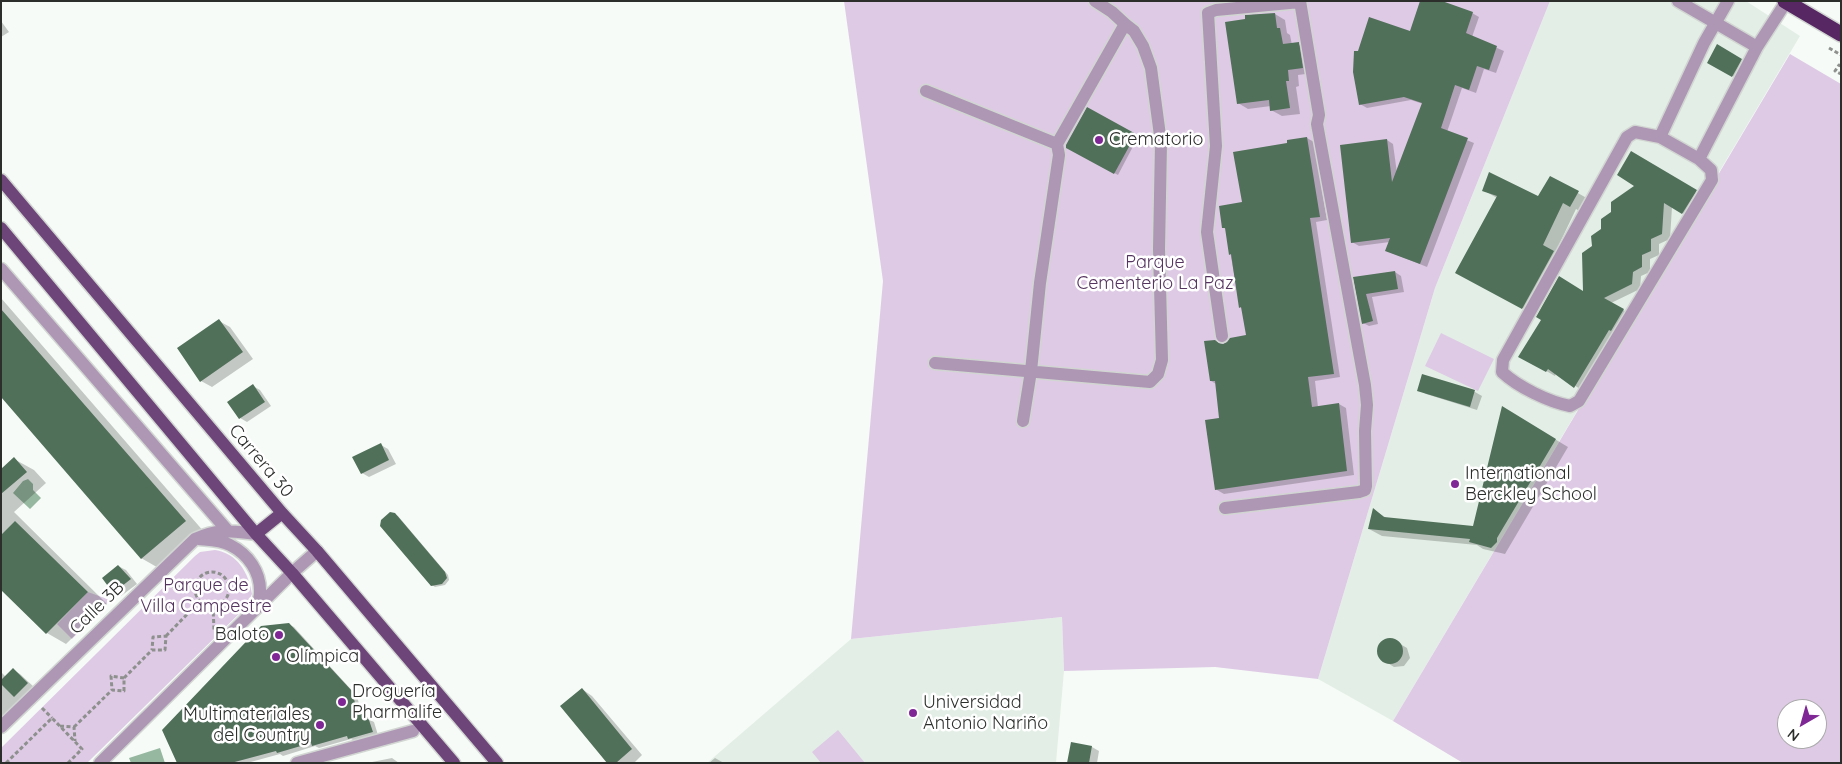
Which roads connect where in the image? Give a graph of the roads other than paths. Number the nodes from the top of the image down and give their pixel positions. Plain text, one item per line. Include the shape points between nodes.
1 (1095, 1) edge
2 (1300, 1) edge
3 (1678, 1) edge
4 (1728, 1) edge
5 (1785, 2) edge
6 (1716, 23) junction
7 (1125, 24) junction
8 (1841, 34) edge
9 (1757, 47) junction
10 (926, 91) dead end
11 (1660, 137) junction
12 (1057, 144) junction
13 (1699, 159) junction
14 (1, 180) edge
15 (1, 228) edge
16 (1, 269) edge
17 (1222, 336) dead end
18 (935, 363) dead end
19 (1031, 371) junction
20 (1023, 421) dead end
21 (1225, 508) dead end
22 (282, 513) junction
23 (227, 530) junction
24 (256, 534) junction
25 (195, 539) junction
26 (317, 551) junction
27 (292, 573) junction
28 (256, 610) junction
29 (1, 727) edge
30 (413, 730) dead end
31 (100, 763) edge
32 (297, 763) edge
33 (452, 763) edge
34 (496, 763) edge

1 - 7 street
2 - 17 street via 1208,13 1216,146 1208,232
2 - 21 street via 1319,115 1317,124 1365,385 1366,486 1359,492
3 - 6 street
4 - 6 street
5 - 8 highway
5 - 9 street
6 - 9 street
6 - 11 street
7 - 12 street
7 - 19 street via 1134,31 1143,46 1150,68 1161,143 1162,360 1158,374 1150,382
9 - 13 street
10 - 12 street
11 - 13 street
11 - 13 street via 1635,132 1627,137 1503,360 1502,372 1510,380 1559,404 1570,406 1579,401 1712,180 1711,170
12 - 19 street via 1059,155
14 - 22 main road, Carrera 30
15 - 24 main road
16 - 23 street
18 - 19 street
19 - 20 street
22 - 24 main road
22 - 26 main road, Carrera 30
23 - 24 street, Calle 3B
23 - 25 street, Calle 3B via 210,532
24 - 27 main road
25 - 28 street via 229,544 246,555 258,574 261,593
25 - 29 street, Calle 3B
26 - 27 street
26 - 34 main road, Carrera 30
27 - 28 street
27 - 33 main road
28 - 31 street
30 - 32 street

